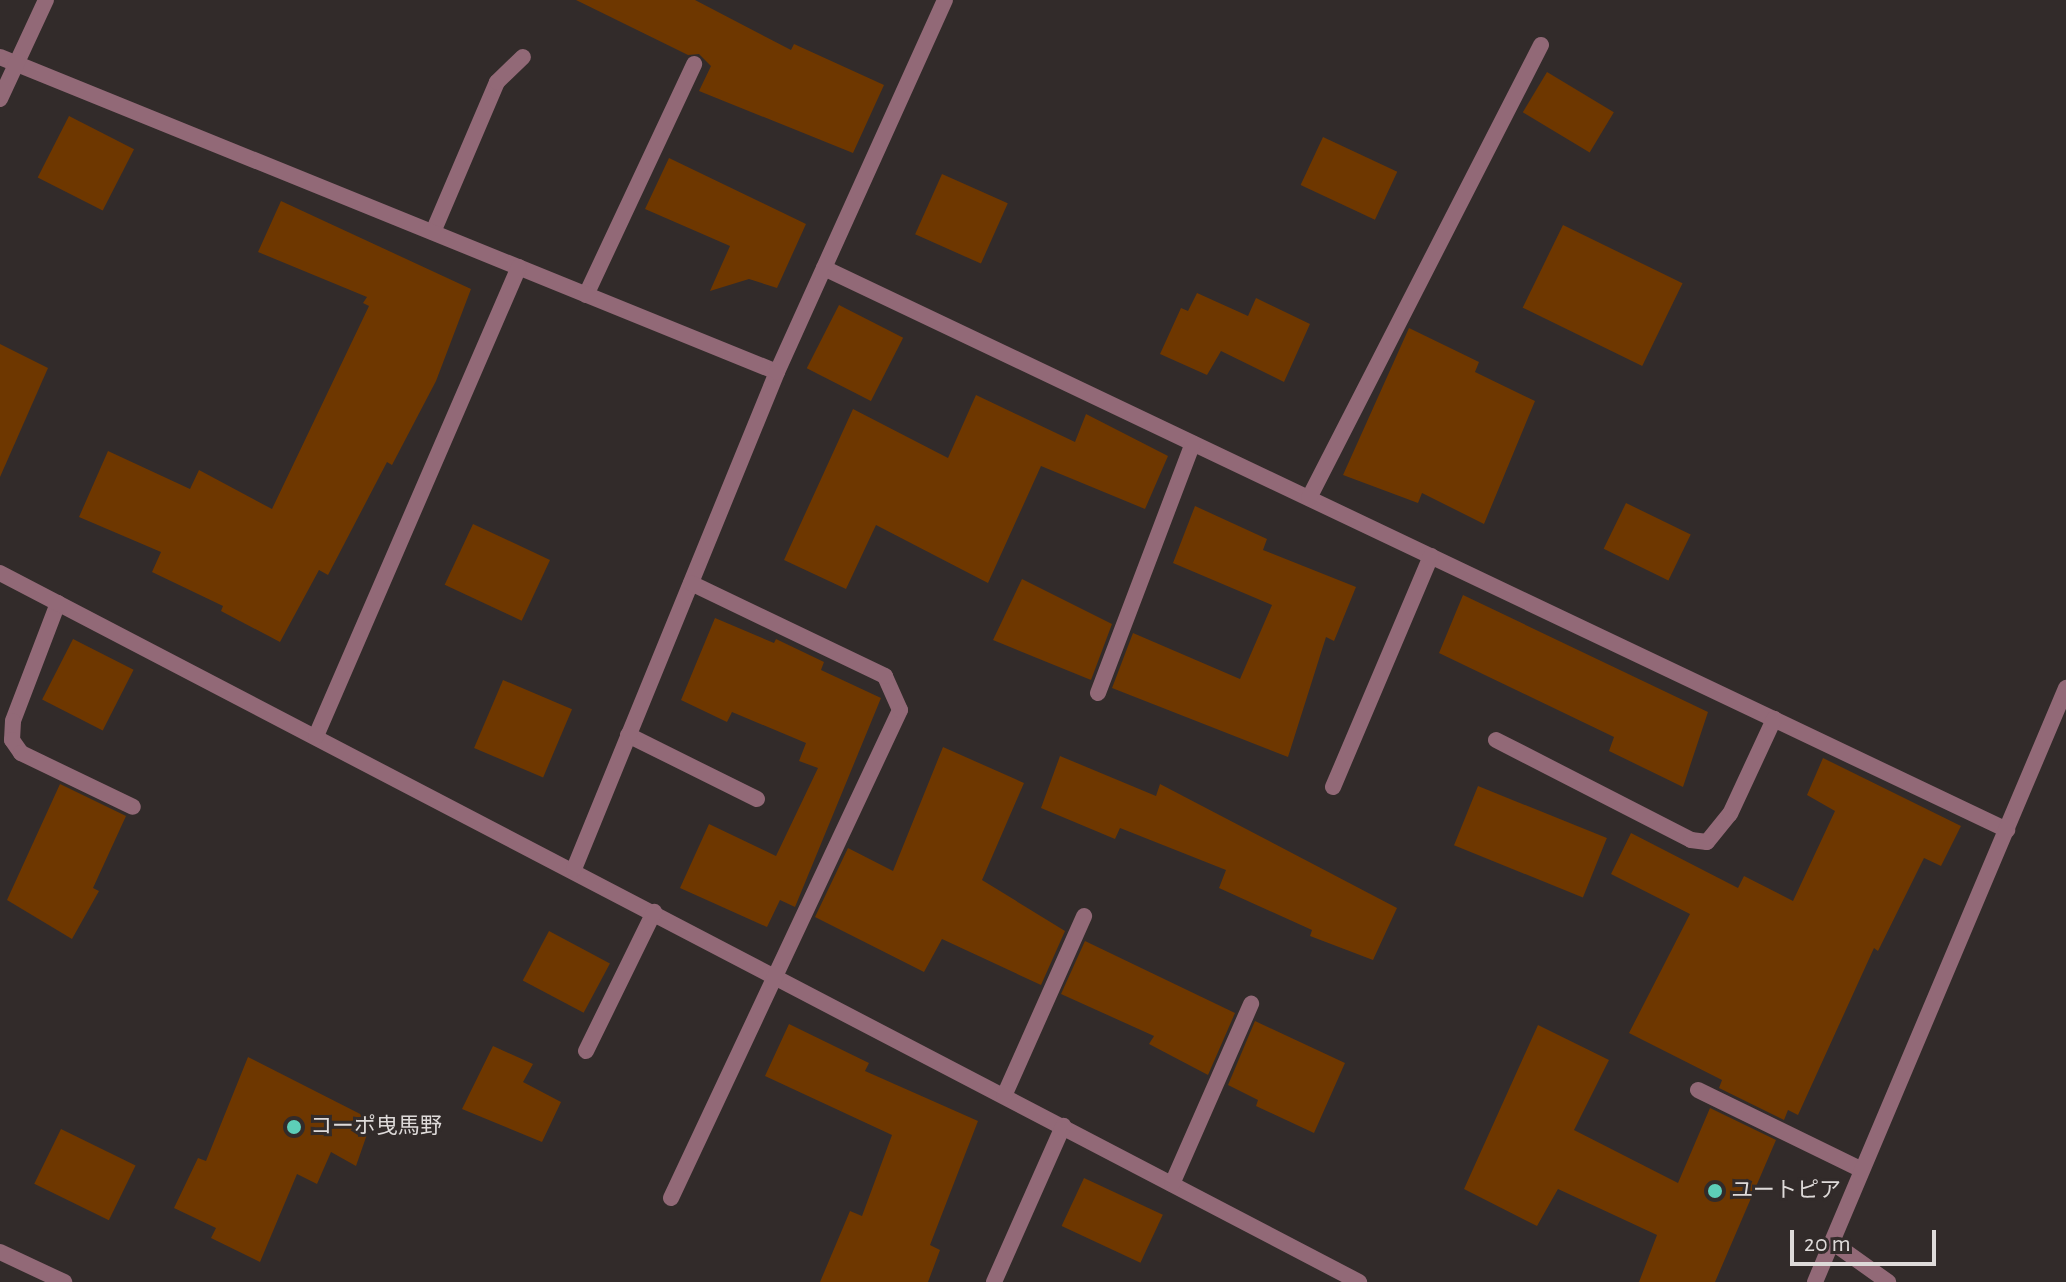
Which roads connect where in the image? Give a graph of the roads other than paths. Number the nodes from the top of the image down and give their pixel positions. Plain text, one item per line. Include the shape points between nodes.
1 (46, 0) edge
2 (945, 0) edge
3 (1541, 45) dead end
4 (0, 57) edge
5 (523, 57) dead end
6 (17, 63) junction
7 (694, 64) dead end
8 (0, 99) edge
9 (433, 232) junction
10 (519, 267) junction
11 (824, 268) junction
12 (586, 295) junction
13 (777, 372) junction
14 (1193, 443) junction
15 (1309, 498) junction
16 (1431, 556) junction
17 (0, 573) edge
18 (691, 583) junction
19 (58, 603) junction
20 (2066, 688) edge
21 (1098, 693) dead end
22 (1774, 719) junction
23 (628, 735) junction
24 (316, 736) junction
25 (1496, 740) dead end
26 (1333, 787) dead end
27 (757, 799) dead end
28 (133, 807) dead end
29 (2007, 830) junction
30 (574, 869) junction
31 (654, 912) junction
32 (1084, 916) dead end
33 (776, 976) junction
34 (1251, 1004) dead end
35 (586, 1051) dead end
36 (1698, 1090) dead end
37 (1004, 1096) junction
38 (1063, 1126) junction
39 (1862, 1170) junction
40 (1172, 1184) junction
41 (671, 1198) dead end
42 (1832, 1242) junction
43 (0, 1252) edge
44 (64, 1282) edge
45 (994, 1282) edge
46 (1359, 1282) edge
47 (1815, 1282) edge
48 (1888, 1282) edge

1 - 6 street
2 - 11 street
3 - 15 street
4 - 6 street
5 - 9 street via 497,82
6 - 8 street
6 - 9 street
7 - 12 street
9 - 10 street
10 - 12 street
10 - 24 street
11 - 13 street
11 - 14 street
12 - 13 street
13 - 18 street
14 - 15 street
14 - 21 street
15 - 16 street
16 - 22 street
16 - 26 street
17 - 19 street
18 - 23 street
18 - 33 street via 885,676 900,710
19 - 24 street
19 - 28 street via 13,721 12,740 21,753
20 - 29 street
22 - 25 street via 1730,814 1707,842 1691,840
22 - 29 street
23 - 27 street
23 - 30 street
24 - 30 street
29 - 39 street
30 - 31 street
31 - 33 street
31 - 35 street
32 - 37 street
33 - 37 street
33 - 41 street
34 - 40 street
36 - 39 street
37 - 38 street
38 - 40 street
38 - 45 street
39 - 42 street
40 - 46 street
42 - 47 street
42 - 48 street
43 - 44 street

